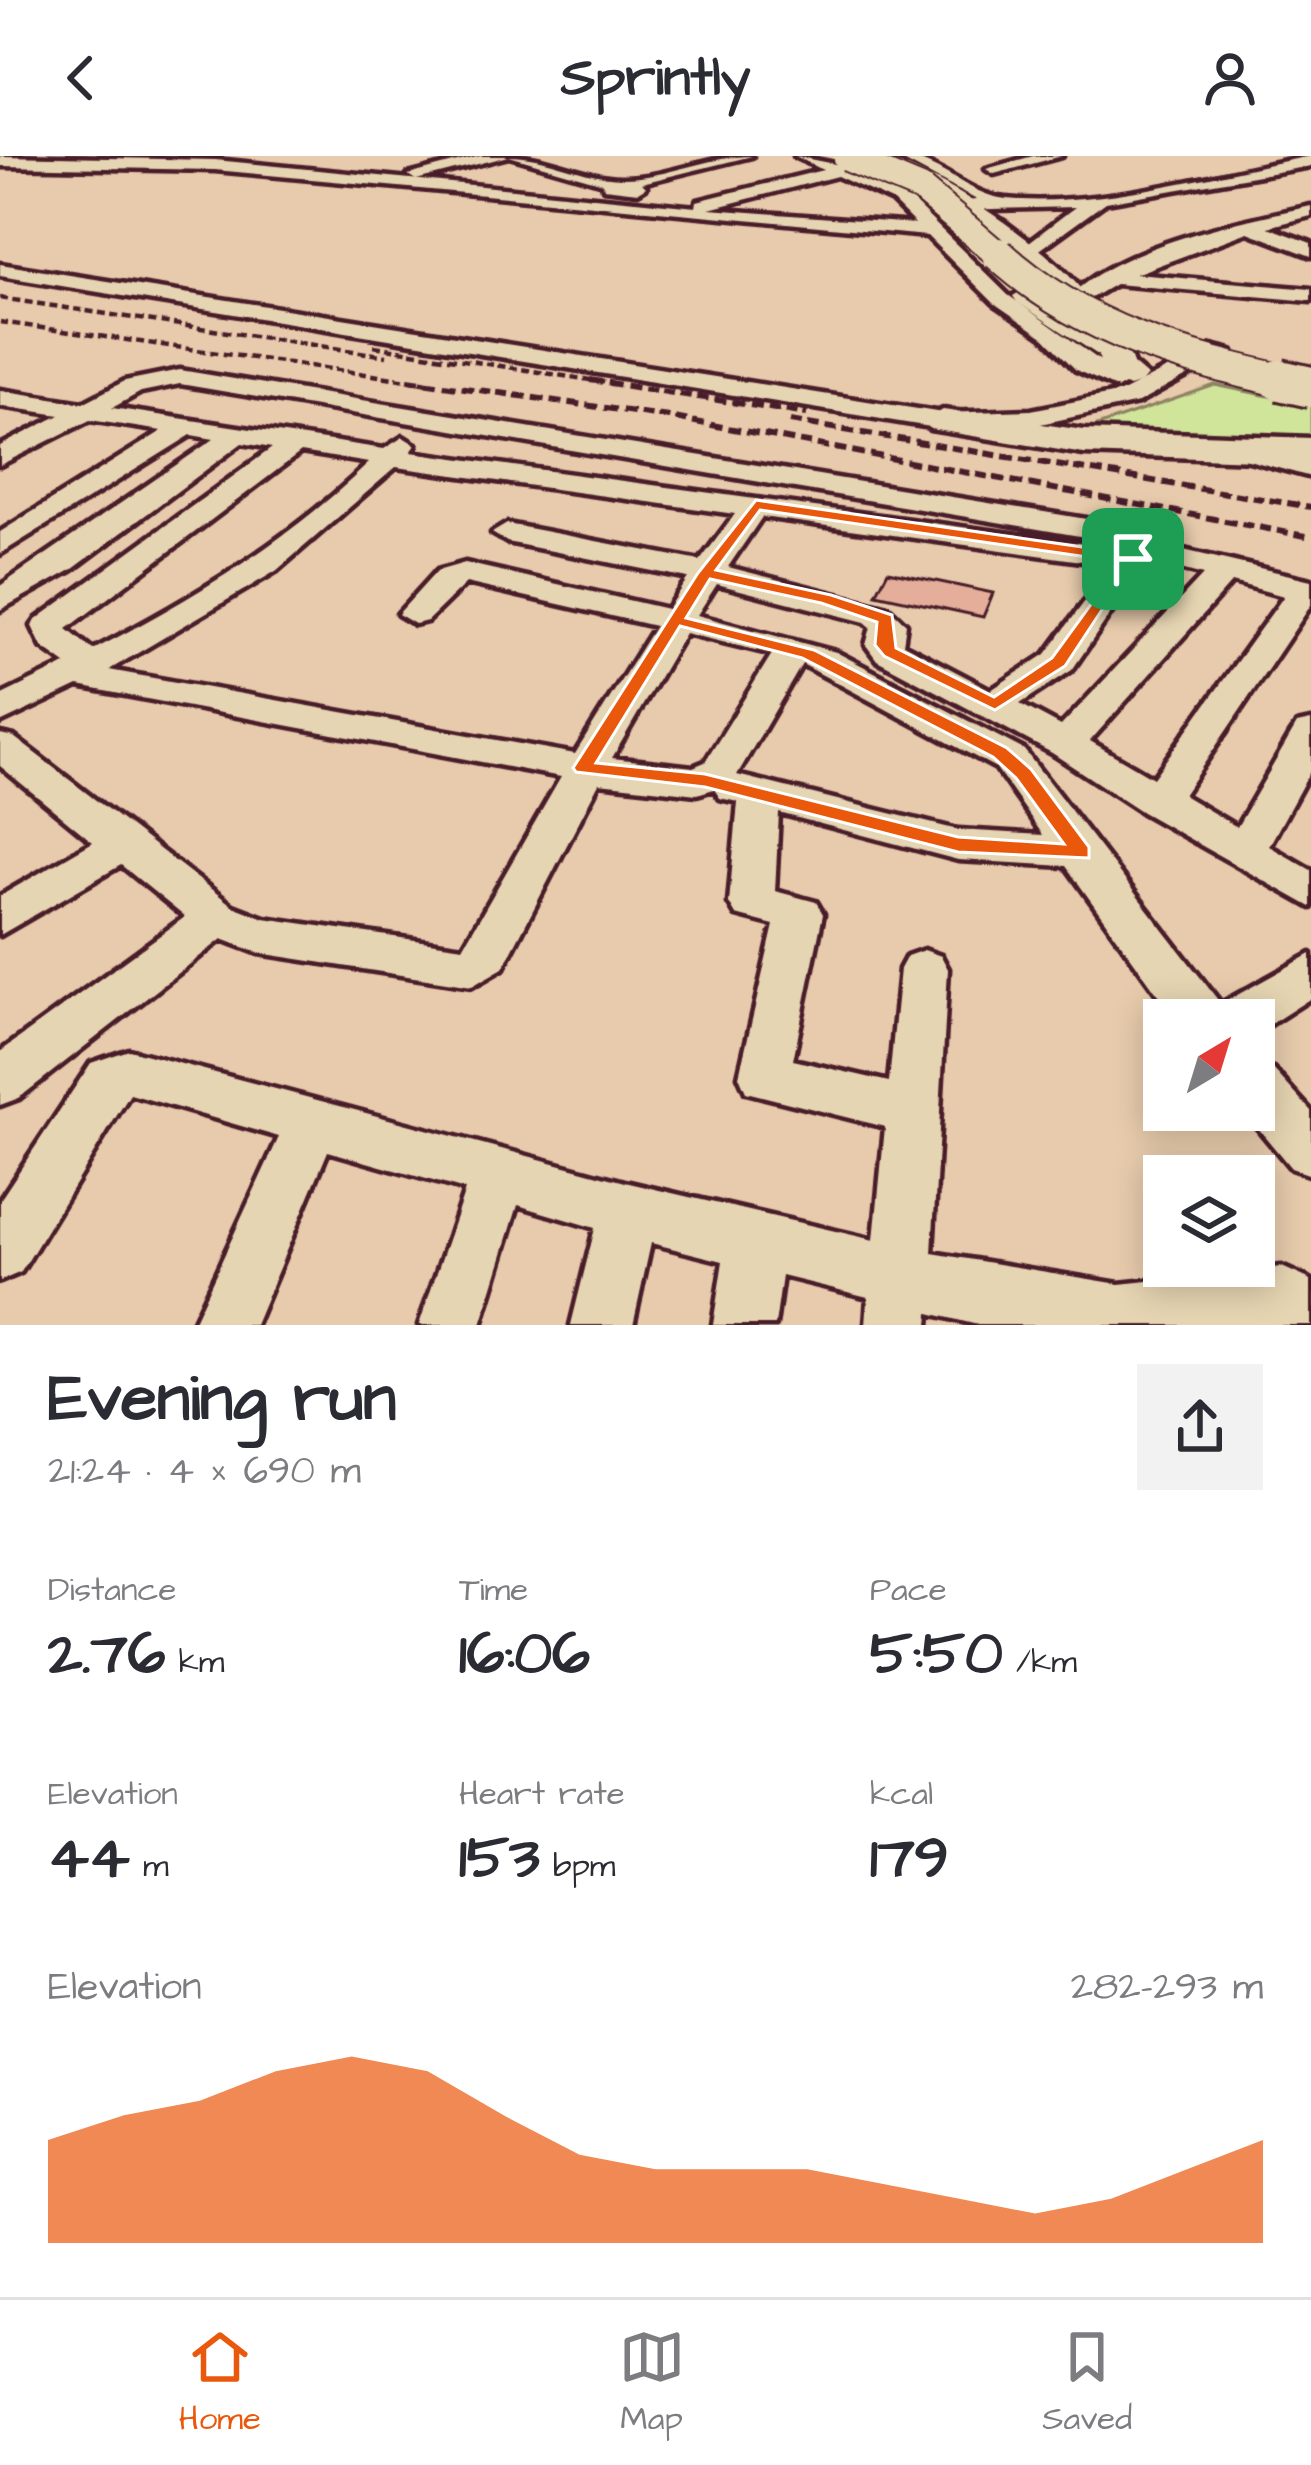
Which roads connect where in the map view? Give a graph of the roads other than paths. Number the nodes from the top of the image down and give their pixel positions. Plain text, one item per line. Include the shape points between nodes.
1 (314, 156) edge
2 (441, 156) edge
3 (501, 156) edge
4 (685, 156) edge
5 (744, 156) edge
6 (1054, 156) edge
7 (66, 157) edge
8 (799, 158) edge
9 (526, 159) edge
10 (358, 160) dead end
11 (608, 160) dead end
12 (962, 160) dead end
13 (1202, 160) dead end
14 (0, 161) edge
15 (242, 162) edge
16 (859, 162) edge
17 (564, 163) edge
18 (765, 166) dead end
19 (928, 166) junction
20 (1311, 167) edge
21 (994, 170) dead end
22 (285, 173) junction
23 (589, 176) junction
24 (340, 180) junction
25 (620, 182) junction
26 (382, 184) junction
27 (428, 188) junction
28 (652, 190) junction
29 (473, 192) junction
30 (510, 196) junction
31 (1283, 196) edge
32 (1122, 198) junction
33 (565, 200) junction
34 (710, 202) junction
35 (997, 203) junction
36 (1031, 203) junction
37 (686, 205) junction
38 (961, 206) junction
39 (917, 212) junction
40 (815, 218) junction
41 (1271, 219) junction
42 (1061, 224) junction
43 (1246, 224) junction
44 (1212, 226) junction
45 (884, 229) junction
46 (937, 230) junction
47 (1311, 233) edge
48 (1311, 250) edge
49 (1023, 256) junction
50 (0, 257) edge
51 (1152, 257) junction
52 (1220, 262) dead end
53 (1311, 269) edge
54 (0, 270) edge
55 (1110, 278) junction
56 (1311, 295) edge
57 (1078, 311) junction
58 (1192, 356) junction
59 (1311, 374) edge
60 (1124, 379) junction
61 (1311, 387) edge
62 (0, 398) edge
63 (1311, 398) edge
64 (31, 402) junction
65 (85, 410) junction
66 (1001, 412) junction
67 (430, 415) junction
68 (0, 417) edge
69 (943, 421) junction
70 (189, 425) junction
71 (239, 433) junction
72 (296, 443) junction
73 (1311, 450) edge
74 (1253, 454) junction
75 (0, 457) edge
76 (391, 458) junction
77 (1311, 465) edge
78 (901, 494) junction
79 (756, 505) junction
80 (887, 526) junction
81 (507, 533) dead end
82 (0, 545) edge
83 (1136, 554) junction
84 (1225, 571) junction
85 (706, 573) junction
86 (1307, 590) edge
87 (0, 600) edge
88 (415, 614) dead end
89 (676, 620) junction
90 (793, 649) junction
91 (84, 670) junction
92 (995, 704) junction
93 (0, 711) edge
94 (1311, 733) edge
95 (1066, 743) junction
96 (8, 762) edge
97 (583, 768) junction
98 (705, 781) junction
99 (759, 794) junction
100 (1157, 802) junction
101 (119, 846) junction
102 (1082, 852) junction
103 (1244, 852) junction
104 (1311, 892) edge
105 (0, 918) edge
106 (217, 918) junction
107 (924, 969) dead end
108 (1311, 973) edge
109 (1189, 999) edge
110 (1271, 999) edge
111 (20, 1068) edge
112 (129, 1072) junction
113 (1275, 1108) edge
114 (914, 1111) junction
115 (314, 1120) junction
116 (1311, 1150) edge
117 (499, 1173) junction
118 (629, 1210) junction
119 (757, 1237) junction
120 (0, 1252) edge
121 (1305, 1301) edge
122 (900, 1302) edge
123 (223, 1325) edge
124 (450, 1325) edge
125 (602, 1325) edge
126 (745, 1325) edge

1 - 15 street
2 - 24 street
3 - 26 street
4 - 23 street
5 - 25 street
6 - 21 street
7 - 14 street
7 - 15 street
8 - 16 street
9 - 17 street
9 - 27 street
10 - 22 street
11 - 17 street
12 - 19 street
13 - 31 street
15 - 22 street
16 - 19 street
16 - 34 street
16 - 37 street
16 - 38 highway
16 - 39 street
16 - 40 street via 842,202
16 - 57 highway via 917,197 1008,281
16 - 61 highway, bridge via 930,195 1089,322
17 - 23 street
17 - 29 street
18 - 28 street
19 - 35 street
20 - 31 street
22 - 24 street
23 - 25 street
23 - 30 street
24 - 26 street
25 - 28 street
25 - 33 street
26 - 27 street
27 - 29 street
28 - 37 street
29 - 30 street
30 - 33 street
31 - 32 street
31 - 41 street
31 - 42 street via 1124,205
31 - 44 street via 1302,202
32 - 36 street
32 - 42 street
33 - 37 street
34 - 37 street
34 - 40 street
35 - 36 street
35 - 38 street
36 - 42 street
37 - 45 street
38 - 49 highway
39 - 45 street
39 - 46 street
40 - 45 street
41 - 43 street
41 - 47 street
42 - 49 street
43 - 44 street
43 - 48 street
44 - 51 street
44 - 53 street
45 - 46 street
46 - 60 street via 1017,313 1053,333 1084,365
49 - 57 highway
50 - 66 street
51 - 52 street
51 - 55 street
54 - 69 street
55 - 56 street
55 - 57 street
57 - 58 highway
57 - 60 highway via 1114,351
58 - 59 highway
58 - 60 street
58 - 63 highway
58 - 66 street via 1129,398
60 - 66 street
62 - 64 street
64 - 65 street
64 - 68 street
65 - 67 street via 165,376
65 - 70 street
65 - 75 street
66 - 69 street
67 - 76 street
67 - 78 street
69 - 74 highway
70 - 71 street
70 - 82 street
71 - 72 street
71 - 87 street
72 - 76 street
72 - 91 street via 50,626
73 - 74 highway
74 - 77 street
76 - 79 street
76 - 91 street via 278,559
78 - 80 street
78 - 83 street via 1148,538
79 - 80 street
79 - 85 street
80 - 83 street
81 - 85 street
83 - 84 street
83 - 92 street via 1059,662
84 - 86 street
84 - 95 street
85 - 89 street
85 - 92 street via 878,615 889,624 890,652
86 - 100 street
88 - 89 street via 458,573
89 - 90 street
89 - 97 street
90 - 98 street
90 - 102 street via 1010,759
91 - 93 street
91 - 97 street
92 - 95 street
94 - 103 street
95 - 100 street
96 - 101 street
97 - 98 street
97 - 106 street via 486,955 472,967 259,935
98 - 99 street
99 - 102 street via 958,845
99 - 114 street via 752,903 800,914 765,1076
100 - 103 street
101 - 105 street
101 - 106 street
102 - 109 street
103 - 104 street
106 - 111 street
107 - 114 street
108 - 110 street
111 - 112 street
112 - 115 street
112 - 120 street via 110,1079
113 - 116 street
114 - 122 street
115 - 117 street
115 - 123 street
117 - 118 street
117 - 124 street
118 - 119 street
118 - 125 street
119 - 122 street
119 - 126 street
121 - 122 street via 1119,1316

